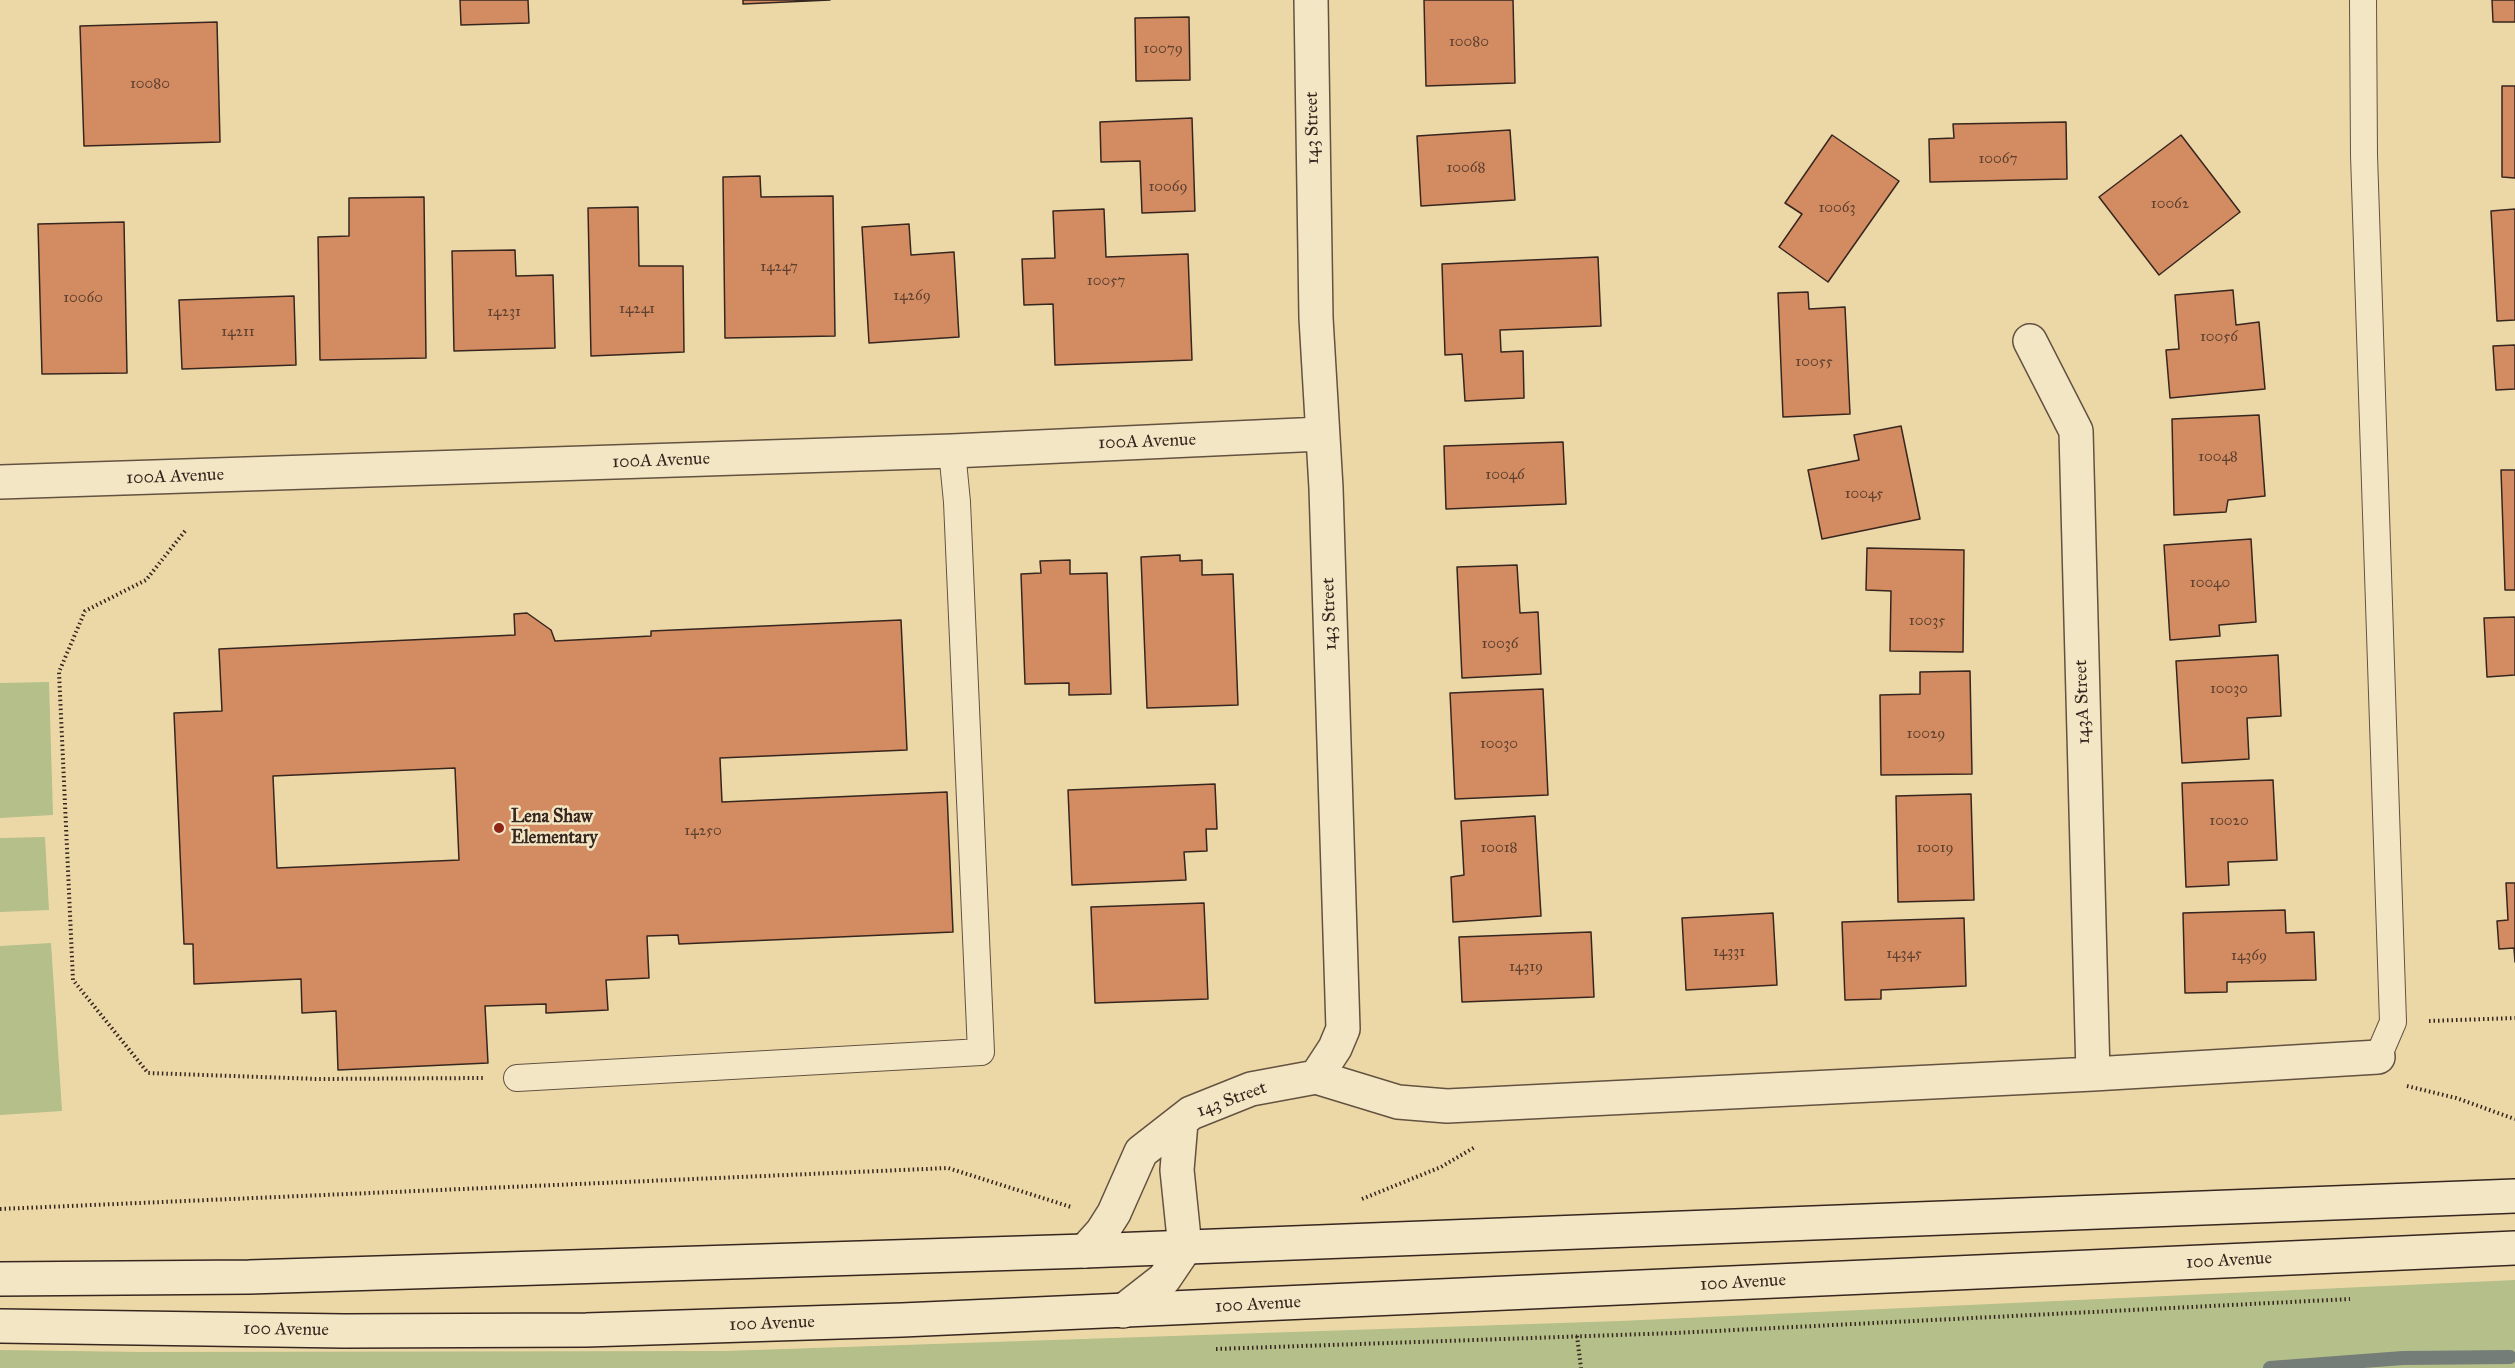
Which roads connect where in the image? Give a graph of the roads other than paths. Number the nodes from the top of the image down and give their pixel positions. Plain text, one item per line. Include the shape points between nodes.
1 (1311, 0) edge
2 (2364, 0) edge
3 (2030, 341) dead end
4 (1322, 434) junction
5 (952, 451) junction
6 (0, 482) edge
7 (2378, 1057) joint
8 (2093, 1074) junction
9 (1316, 1077) junction
10 (517, 1078) road end
11 (1181, 1122) junction
12 (2515, 1196) edge
13 (1185, 1248) junction
14 (2515, 1248) edge
15 (1084, 1251) junction
16 (0, 1279) edge
17 (1123, 1311) junction
18 (0, 1326) edge

1 - 4 main road, 143 Street
2 - 7 lane via 2364,166 2393,1022
3 - 8 main road, 143A Street via 2076,431
4 - 5 main road, 100A Avenue
4 - 9 main road, 143 Street via 1343,1029
5 - 6 main road, 100A Avenue
5 - 10 lane via 981,1052
7 - 8 main road
8 - 9 main road via 1447,1106 1398,1102
9 - 11 main road, 143 Street via 1251,1089 1191,1113
11 - 13 main road, 143 Street via 1177,1170
11 - 15 main road, 143 Street via 1142,1152 1114,1213
12 - 13 main road
13 - 15 main road
13 - 17 main road via 1164,1279
14 - 17 main road, 100 Avenue
15 - 16 main road via 249,1277
17 - 18 main road, 100 Avenue via 586,1330

